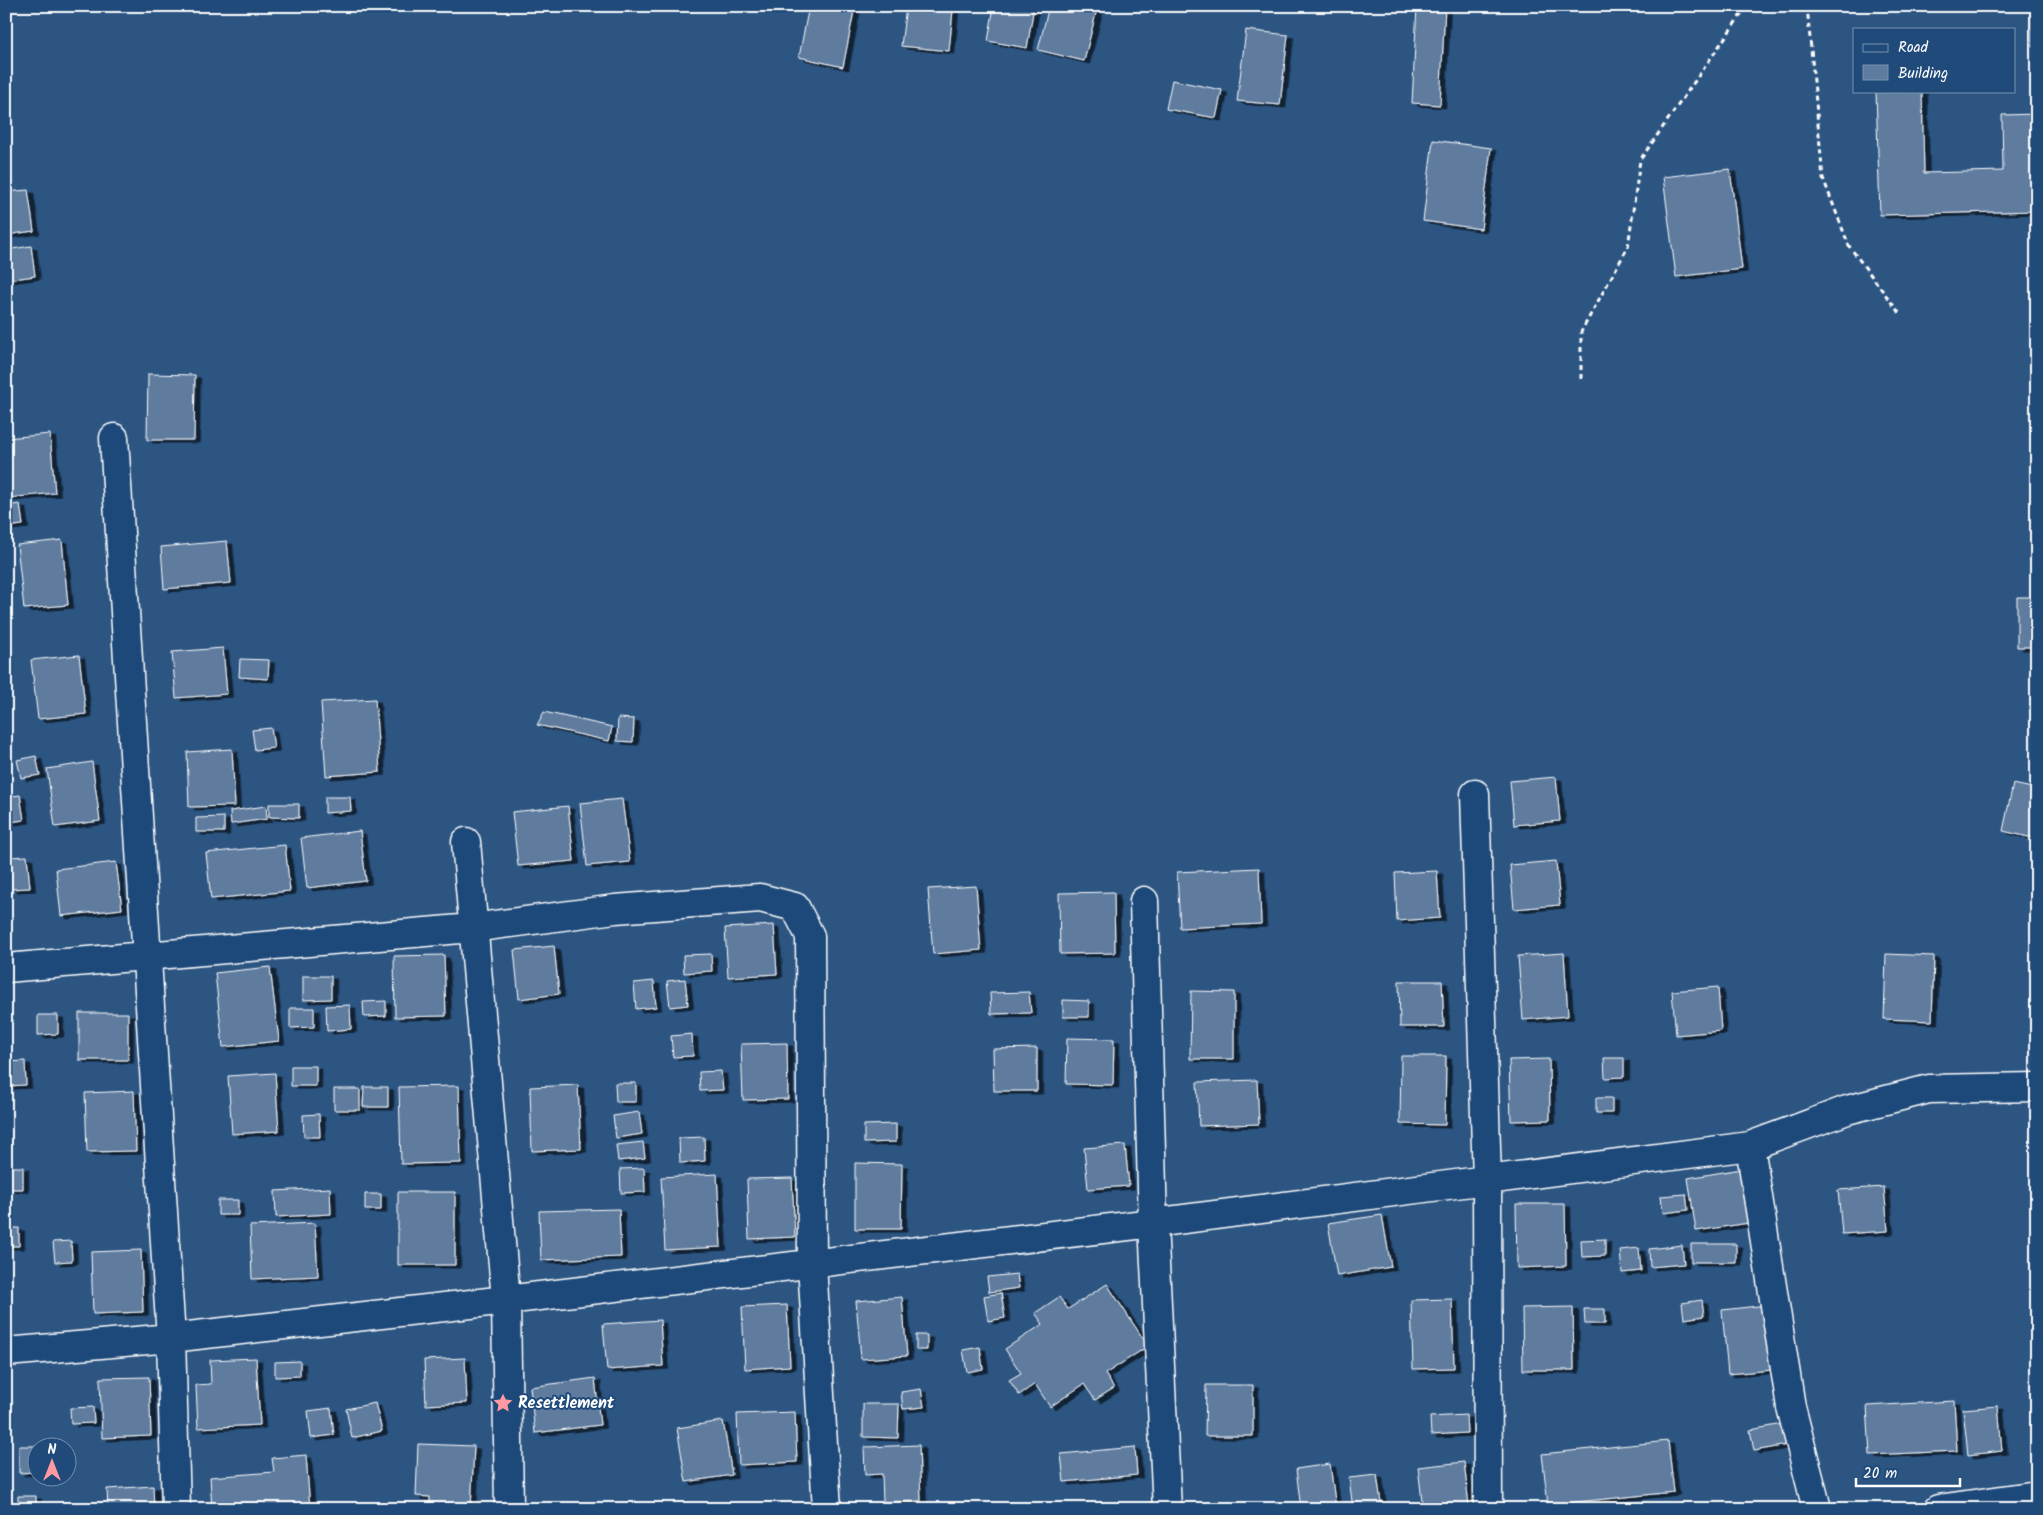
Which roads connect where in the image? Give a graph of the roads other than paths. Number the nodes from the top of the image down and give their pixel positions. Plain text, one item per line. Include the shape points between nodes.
1 (114, 438) dead end
2 (1475, 794) dead end
3 (466, 842) dead end
4 (1144, 901) dead end
5 (472, 928) junction
6 (147, 955) junction
7 (6, 968) edge
8 (2037, 1087) edge
9 (1750, 1146) junction
10 (1487, 1180) junction
11 (1153, 1223) junction
12 (812, 1264) junction
13 (506, 1300) junction
14 (171, 1338) junction
15 (6, 1352) edge
16 (2037, 1495) edge
17 (176, 1509) edge
18 (509, 1509) edge
19 (828, 1509) edge
20 (1167, 1509) edge
21 (1488, 1509) edge
22 (1816, 1509) edge
23 (1938, 1509) edge

1 - 6 street
2 - 10 street
3 - 5 street
4 - 11 street
5 - 6 street
5 - 12 street via 615,909 760,898 795,907 810,936
5 - 13 street
6 - 7 street
6 - 14 street
8 - 9 street via 1929,1088 1847,1110
9 - 10 street
9 - 22 street via 1791,1407
10 - 11 street
10 - 21 street
11 - 12 street
11 - 20 street
12 - 13 street
12 - 19 street
13 - 14 street
13 - 18 street
14 - 15 street
14 - 17 street
16 - 23 street

